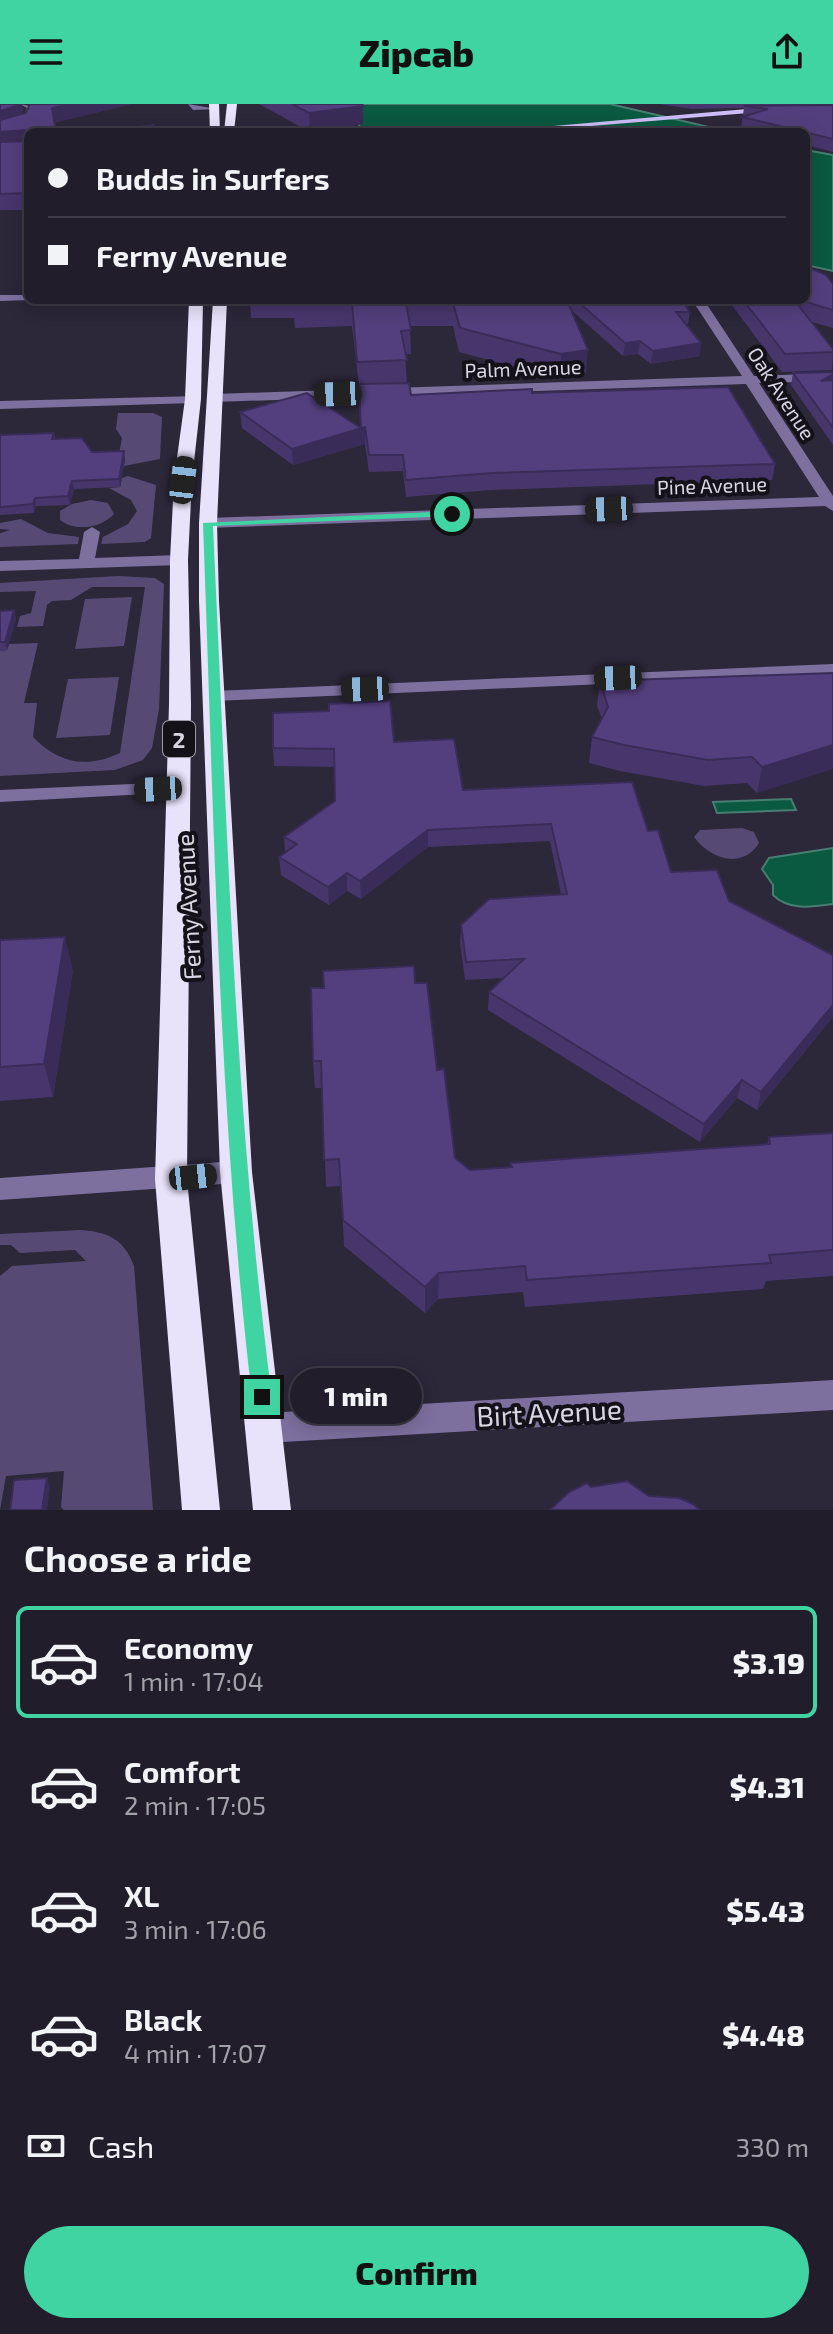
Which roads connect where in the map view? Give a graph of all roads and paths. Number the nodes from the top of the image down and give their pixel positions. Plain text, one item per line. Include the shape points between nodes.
1 (24, 104) edge
2 (192, 104) edge
3 (225, 104) edge
4 (232, 104) edge
5 (214, 106) edge
6 (781, 109) edge
7 (215, 128) edge
8 (229, 128) edge
9 (532, 128) edge
10 (0, 132) edge
11 (0, 298) edge
12 (24, 298) edge
13 (196, 304) edge
14 (219, 304) edge
15 (701, 304) edge
16 (833, 377) edge
17 (750, 380) junction
18 (203, 399) junction
19 (0, 405) edge
20 (832, 503) edge
21 (208, 523) junction
22 (92, 532) dead end
23 (179, 560) junction
24 (86, 563) junction
25 (0, 566) edge
26 (833, 669) edge
27 (213, 696) junction
28 (176, 788) junction
29 (0, 796) edge
30 (236, 1172) junction
31 (171, 1179) junction
32 (0, 1189) edge
33 (833, 1396) edge
34 (266, 1428) junction
35 (201, 1510) edge
36 (272, 1510) edge

1 - 10 street via 31,107 24,125
2 - 5 street
3 - 5 highway
4 - 8 highway
5 - 7 highway
6 - 9 main road
11 - 12 street
13 - 18 highway, Ferny Avenue / 2
14 - 18 highway, Ferny Avenue / 2
15 - 17 street, Oak Avenue
16 - 17 street, Palm Avenue
17 - 18 street, Palm Avenue
17 - 20 street, Oak Avenue
18 - 19 street, Palm Avenue
18 - 21 highway, Ferny Avenue / 2
18 - 23 highway, Ferny Avenue / 2 via 183,480
20 - 21 street, Pine Avenue
21 - 27 highway, Ferny Avenue / 2
22 - 24 street
23 - 24 street
23 - 28 highway, Ferny Avenue / 2
24 - 25 street
26 - 27 street
27 - 30 highway, Ferny Avenue / 2
28 - 29 street
28 - 31 highway, Ferny Avenue / 2
30 - 31 street
30 - 34 highway, Ferny Avenue / 2
31 - 32 street
31 - 35 highway, Ferny Avenue / 2
33 - 34 street, Birt Avenue
34 - 36 highway, Ferny Avenue / 2

